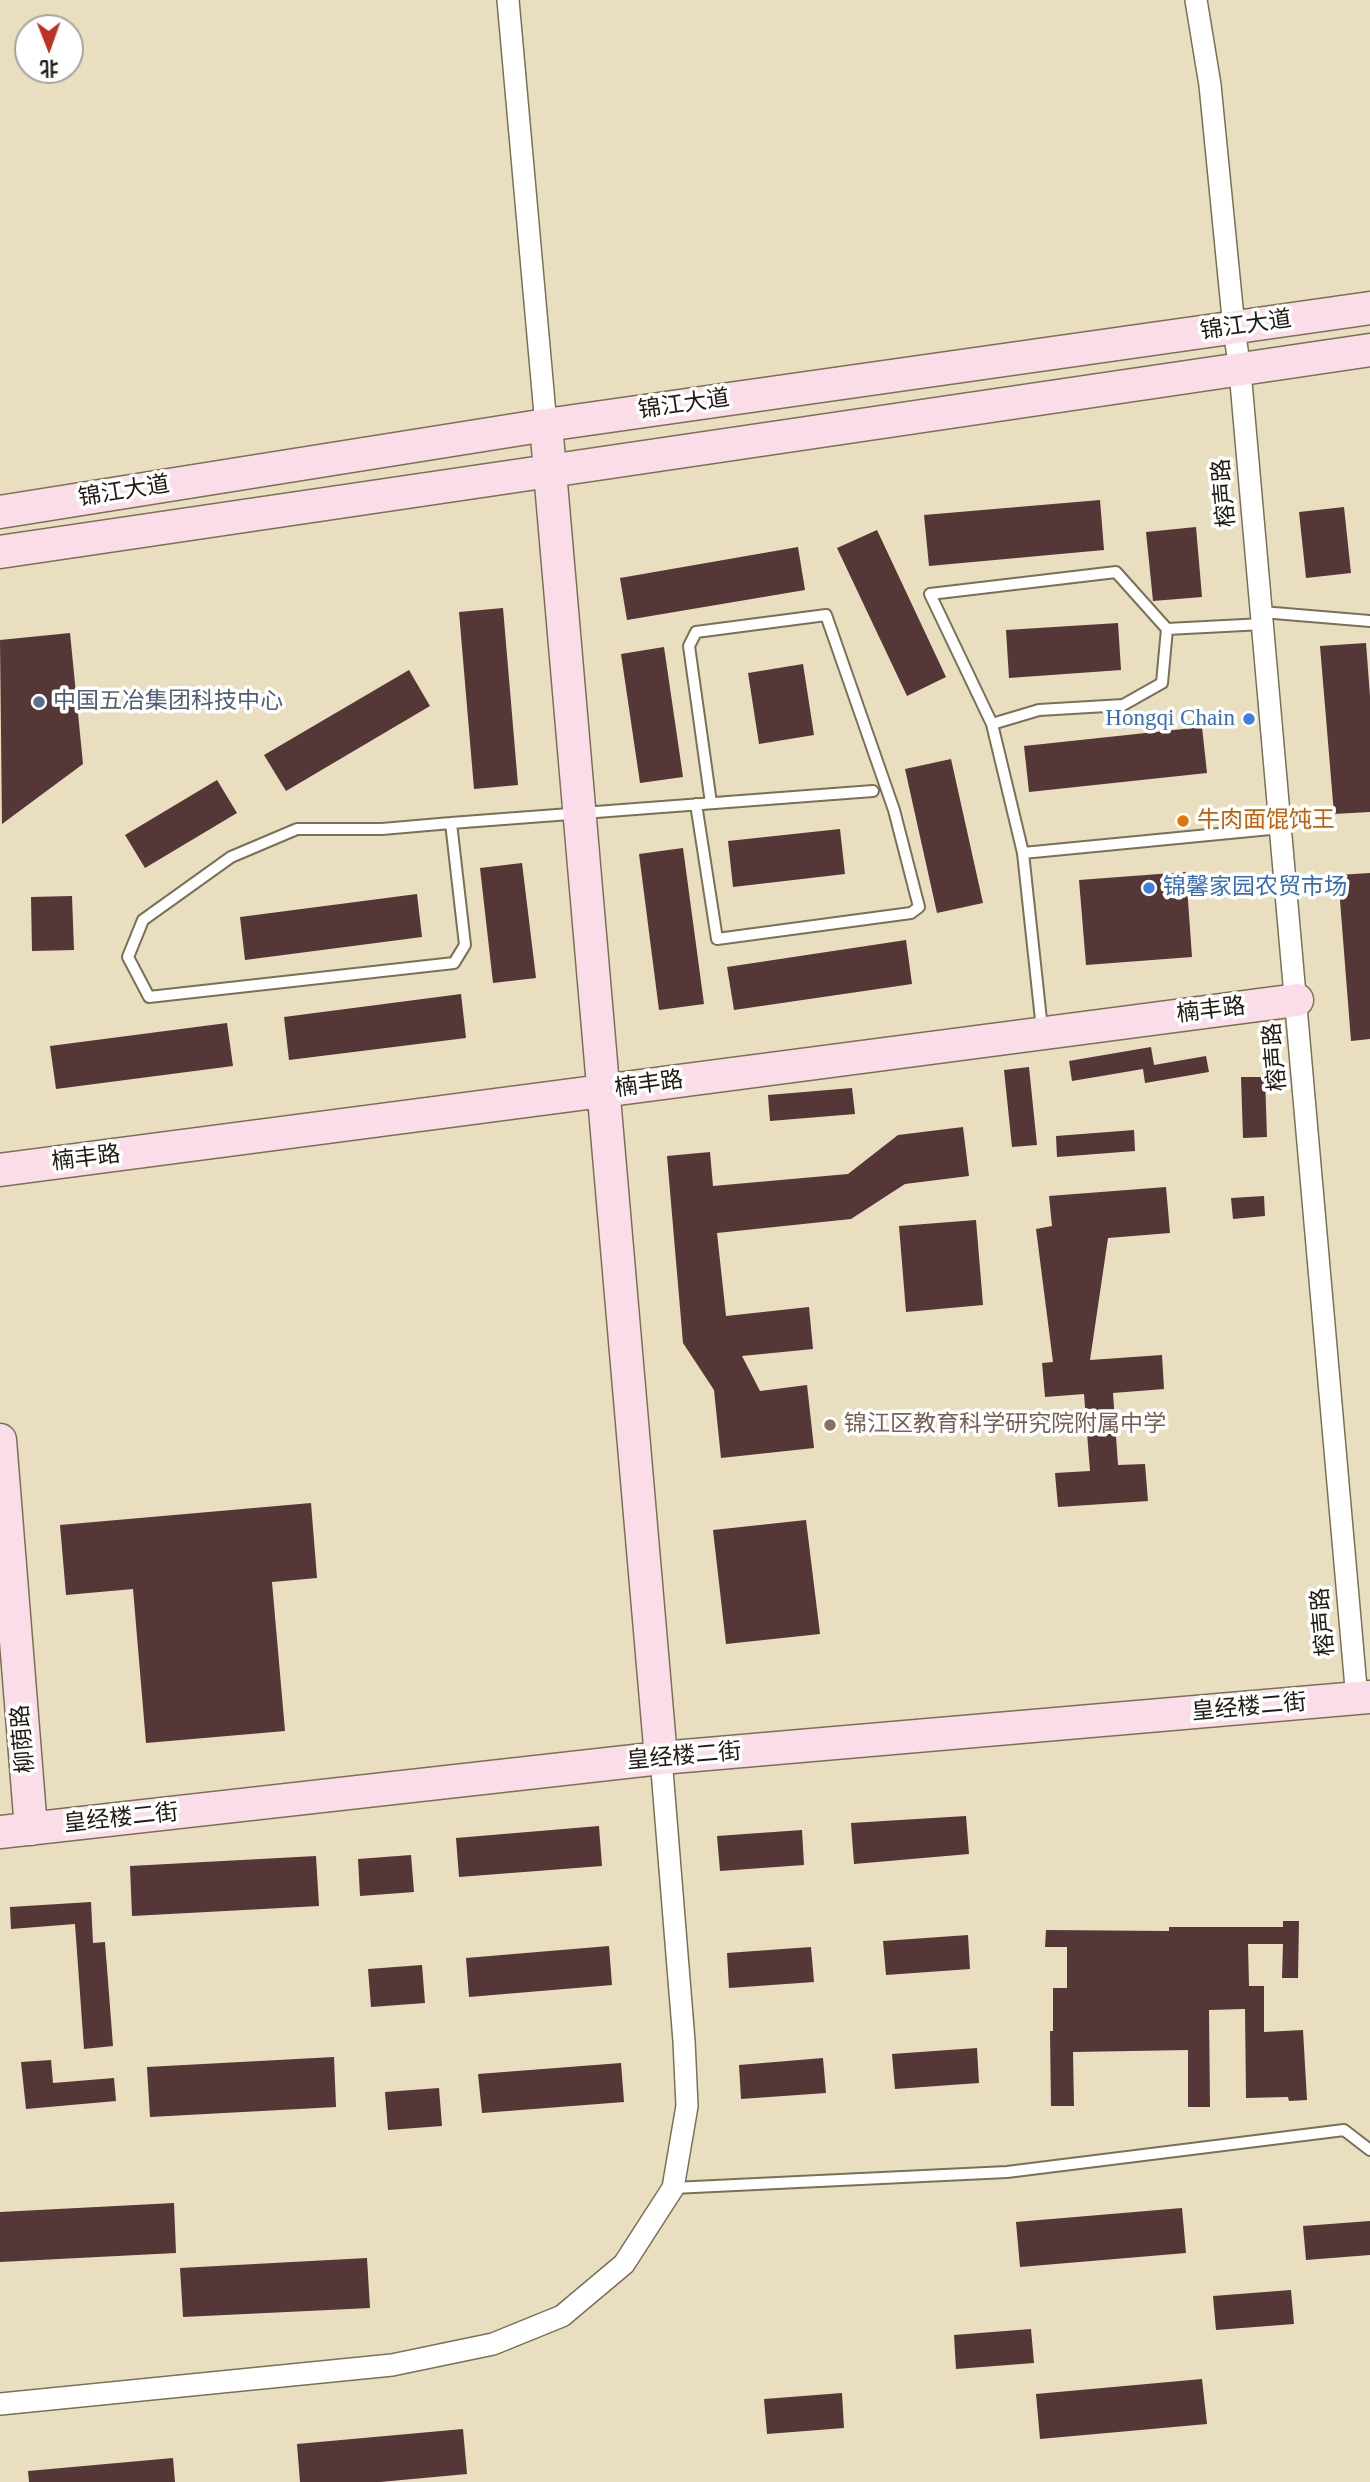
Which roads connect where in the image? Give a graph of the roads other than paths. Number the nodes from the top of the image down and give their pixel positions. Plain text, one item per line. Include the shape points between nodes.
1 (508, 0) edge
2 (1196, 0) edge
3 (1370, 308) edge
4 (1234, 328) junction
5 (1370, 350) edge
6 (1240, 371) junction
7 (546, 425) junction
8 (550, 472) junction
9 (0, 512) edge
10 (0, 552) edge
11 (1262, 618) junction
12 (1370, 621) edge
13 (1167, 629) junction
14 (992, 724) junction
15 (873, 791) dead end
16 (712, 803) junction
17 (696, 804) junction
18 (579, 814) junction
19 (451, 823) junction
20 (1281, 828) junction
21 (1023, 853) junction
22 (1297, 1000) junction
23 (1042, 1032) junction
24 (603, 1091) junction
25 (0, 1170) edge
26 (0, 1440) edge
27 (1364, 1698) edge
28 (661, 1758) junction
29 (15, 1831) edge
30 (1370, 2150) edge
31 (673, 2188) junction
32 (0, 2404) edge

1 - 7 street
2 - 4 street, 榕声路 via 1210,85
3 - 4 street, 锦江大道
4 - 6 street, 榕声路
4 - 7 street, 锦江大道
5 - 6 street, 锦江大道
6 - 8 street, 锦江大道
6 - 11 street, 榕声路
7 - 8 street
7 - 9 street, 锦江大道
8 - 10 street, 锦江大道
8 - 18 street
11 - 12 lane
11 - 13 lane
11 - 20 street, 榕声路
13 - 14 lane via 1162,683 1123,705 1039,710
13 - 14 lane via 1116,572 930,594
14 - 21 lane
15 - 16 lane
16 - 17 lane
16 - 17 lane via 689,646 696,632 826,615 894,810 919,907 911,913 718,939
17 - 18 lane
18 - 19 lane
18 - 24 street
19 - 19 lane via 297,829 231,857 143,920 128,957 149,997 454,963 465,945
20 - 21 lane
20 - 22 street, 榕声路
21 - 23 lane
22 - 23 street, 楠丰路
22 - 27 street, 榕声路
23 - 24 street, 楠丰路
24 - 25 street, 楠丰路
24 - 28 street
26 - 29 street, 柳荫路
27 - 28 street, 皇经楼二街
28 - 29 street, 皇经楼二街
28 - 31 street via 687,2106
30 - 31 lane via 1344,2130 1007,2172
31 - 32 street via 624,2264 562,2316 493,2344 392,2365

